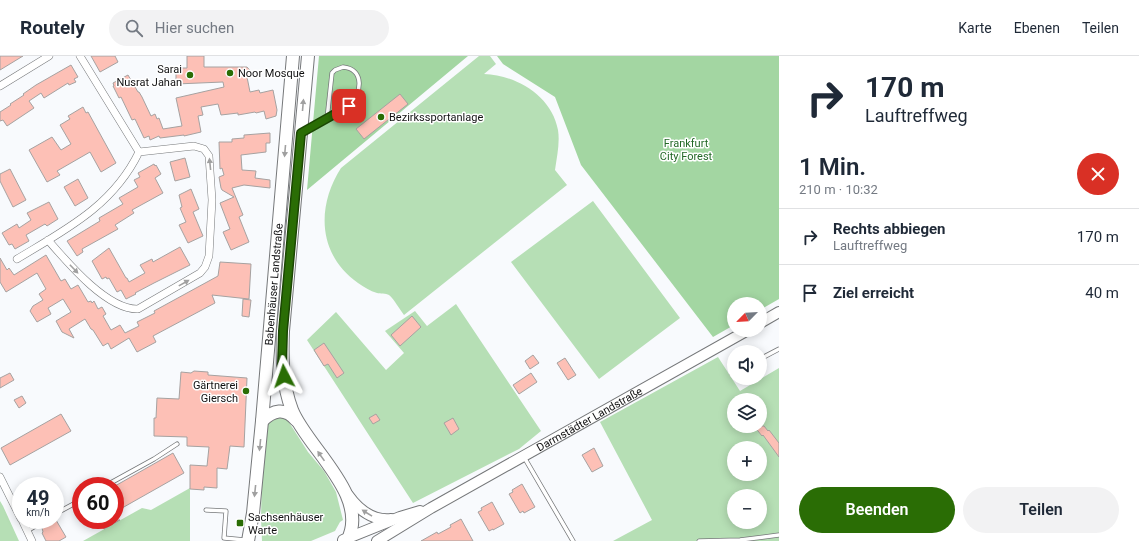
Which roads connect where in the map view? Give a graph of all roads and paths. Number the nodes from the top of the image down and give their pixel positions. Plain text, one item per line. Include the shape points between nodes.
1 (49, 56) edge
2 (80, 56) edge
3 (293, 56) edge
4 (308, 56) edge
5 (0, 86) edge
6 (327, 119) junction
7 (301, 133) junction
8 (139, 152) junction
9 (48, 240) junction
10 (16, 259) dead end
11 (779, 312) edge
12 (767, 319) edge
13 (736, 337) edge
14 (779, 349) edge
15 (767, 355) edge
16 (297, 421) junction
17 (262, 422) junction
18 (177, 444) dead end
19 (523, 456) junction
20 (0, 477) edge
21 (121, 477) edge
22 (344, 487) junction
23 (12, 502) edge
24 (431, 508) junction
25 (206, 510) dead end
26 (253, 513) junction
27 (400, 517) junction
28 (30, 529) edge
29 (27, 531) joint
30 (779, 535) edge
31 (346, 540) edge
32 (32, 541) edge
33 (249, 541) edge
34 (258, 541) edge
35 (377, 541) edge
36 (573, 541) edge
37 (700, 541) edge

1 - 5 street
2 - 8 street
3 -> 17 main road, Babenhäuser Landstraße
7 -> 4 main road, Babenhäuser Landstraße
6 - 6 lane via 349,106 360,90 356,72 348,67 332,73
6 - 7 lane
7 - 16 main road, Babenhäuser Landstraße via 282,357 285,386
8 - 9 street via 126,174 106,199 80,221
9 -> 8 street via 88,283 117,303 132,309 138,309 200,273 209,256 212,200 209,156 204,149 194,146
9 - 10 street
11 - 12 main road
13 - 19 main road, Darmstädter Landstraße
14 - 15 lane
16 - 17 main road via 286,411 268,415
22 -> 16 main road, Babenhäuser Landstraße
17 -> 26 main road, Babenhäuser Landstraße
18 - 21 lane
19 - 24 main road, Darmstädter Landstraße
19 - 36 lane
20 - 23 street
27 -> 22 main road, Babenhäuser Landstraße via 387,519 369,515 352,501
22 - 31 main road, Babenhäuser Landstraße via 352,516
24 - 27 main road, Darmstädter Landstraße
24 - 35 main road, Darmstädter Landstraße
25 - 33 lane via 226,511 224,538
26 - 33 main road
26 - 34 main road
27 - 31 main road, Darmstädter Landstraße
28 - 29 lane
29 - 32 street
30 - 37 lane via 740,540

